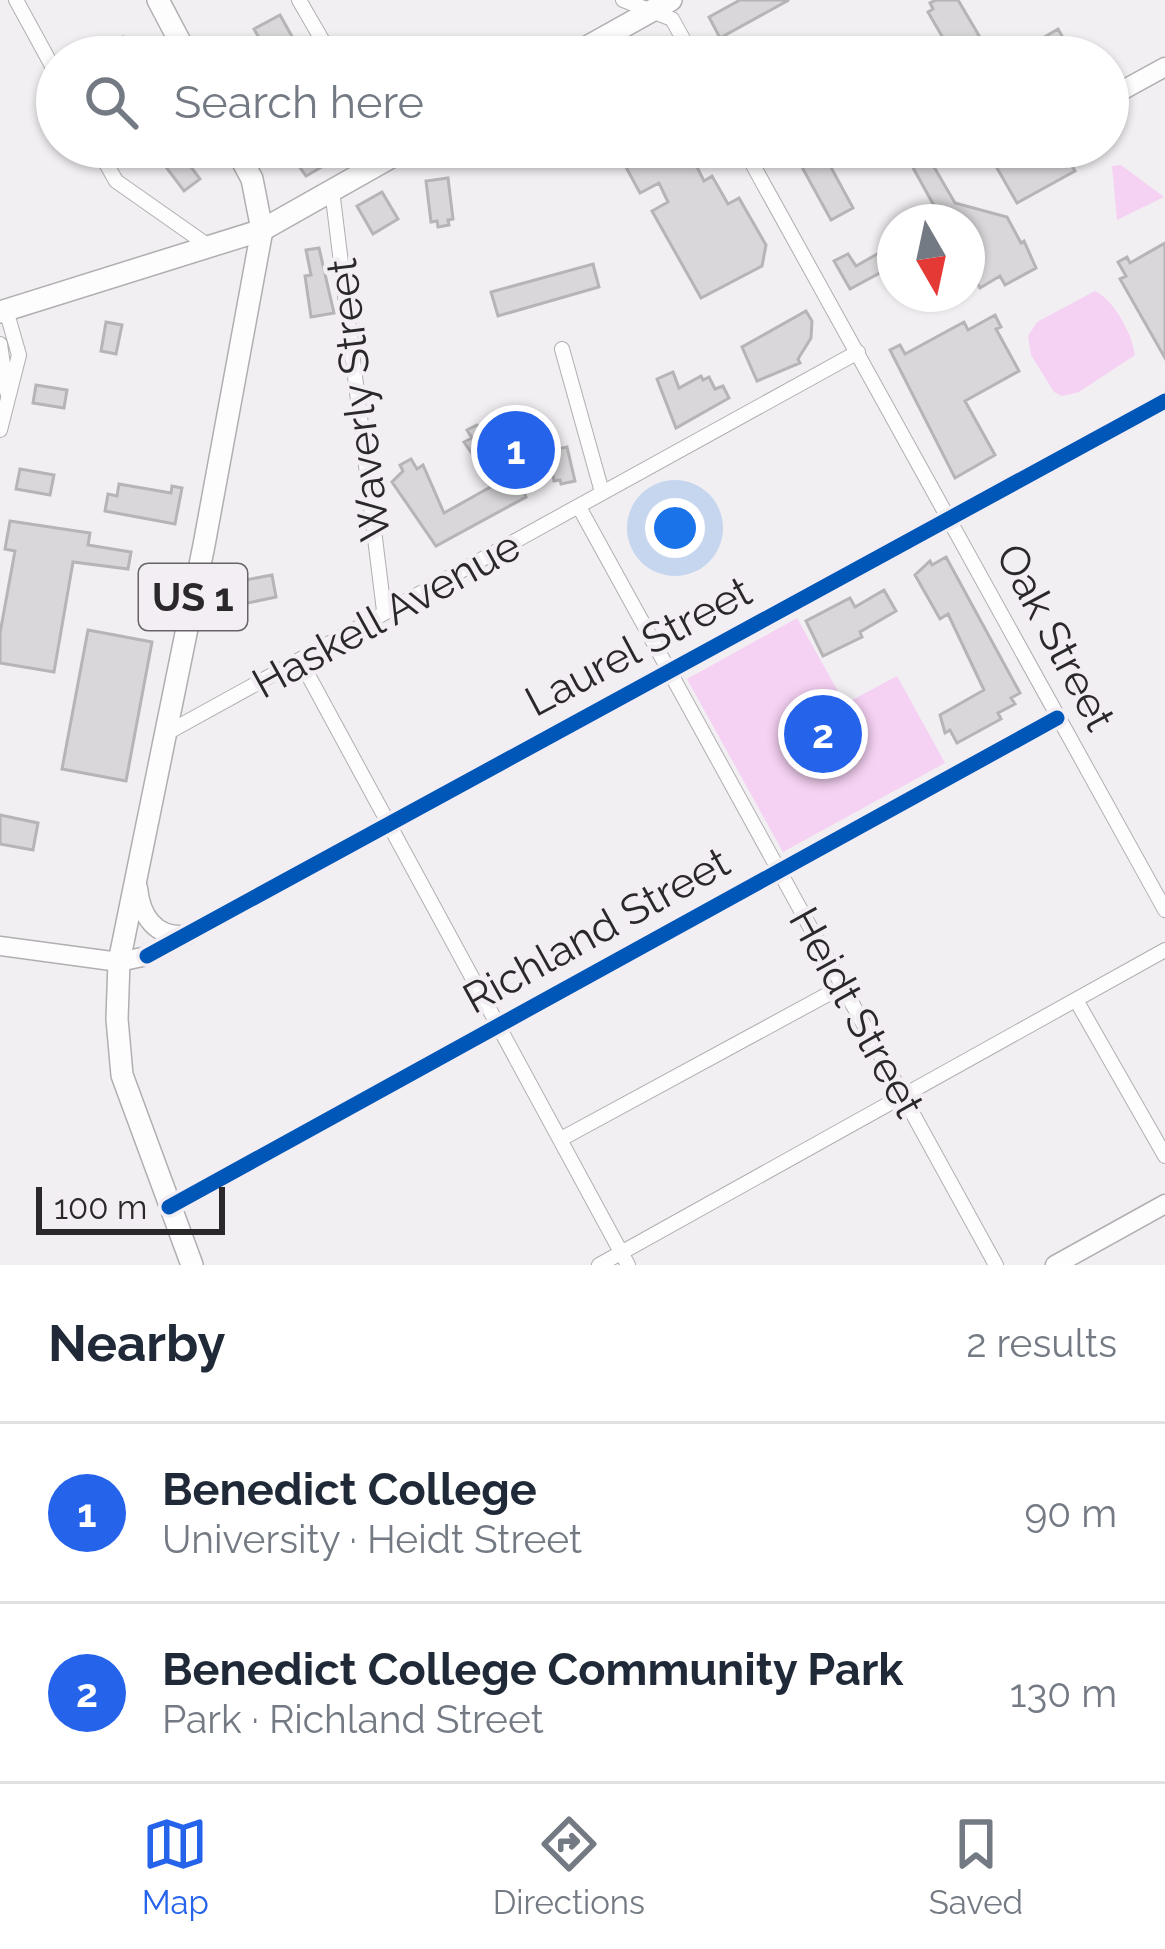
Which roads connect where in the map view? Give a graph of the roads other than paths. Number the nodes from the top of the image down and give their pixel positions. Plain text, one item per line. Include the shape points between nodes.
1 (16, 0) edge
2 (158, 0) edge
3 (299, 0) edge
4 (622, 0) edge
5 (661, 6) edge
6 (177, 36) edge
7 (320, 36) edge
8 (607, 36) edge
9 (681, 36) edge
10 (36, 37) edge
11 (1165, 67) edge
12 (1129, 88) edge
13 (109, 168) edge
14 (247, 168) edge
15 (366, 168) edge
16 (755, 168) edge
17 (332, 190) junction
18 (262, 230) junction
19 (210, 247) junction
20 (3, 310) edge
21 (0, 344) edge
22 (562, 349) dead end
23 (857, 352) junction
24 (7, 392) junction
25 (1165, 401) edge
26 (0, 430) edge
27 (602, 492) junction
28 (579, 507) junction
29 (952, 520) junction
30 (384, 610) junction
31 (302, 662) junction
32 (669, 669) junction
33 (1058, 718) junction
34 (165, 734) junction
35 (391, 823) junction
36 (778, 871) junction
37 (137, 872) junction
38 (1165, 910) edge
39 (187, 934) junction
40 (0, 946) edge
41 (1165, 950) edge
42 (118, 962) junction
43 (843, 986) junction
44 (1076, 1000) junction
45 (497, 1026) junction
46 (904, 1095) junction
47 (561, 1139) junction
48 (1165, 1156) edge
49 (1165, 1204) edge
50 (170, 1207) junction
51 (625, 1259) edge
52 (192, 1265) edge
53 (599, 1265) edge
54 (996, 1265) edge
55 (1055, 1265) edge

1 - 10 street
2 - 6 main road
3 - 7 street
4 - 5 street
5 - 8 main road
5 - 9 street
11 - 12 street
13 - 19 street
14 - 18 main road, US 1
15 - 17 main road
16 - 23 street, Oak Street
17 - 18 main road
17 - 30 street, Waverly Street
18 - 19 main road
18 - 34 main road, US 1
19 - 20 main road
20 - 24 street via 19,355
21 - 24 street
22 - 27 street
23 - 27 street, Haskell Avenue
23 - 29 street, Oak Street
24 - 26 street
25 - 29 street, Laurel Street
27 - 28 street, Haskell Avenue
28 - 30 street, Haskell Avenue
28 - 32 street, Heidt Street
29 - 32 street, Laurel Street
29 - 33 street, Oak Street
30 - 31 street, Haskell Avenue
31 - 34 street, Haskell Avenue
31 - 35 street
32 - 35 street, Laurel Street
32 - 36 street, Heidt Street
33 - 36 street, Richland Street
33 - 38 street, Oak Street
34 - 37 main road, US 1
35 - 39 street, Laurel Street
35 - 45 street
36 - 43 street, Heidt Street
36 - 45 street, Richland Street
37 - 39 street via 148,921
37 - 42 main road, US 1
39 - 42 street, Laurel Street
40 - 42 street, Laurel Street
41 - 44 street
42 - 50 main road, US 1 via 122,1075
43 - 46 street, Heidt Street
43 - 47 street
44 - 46 street
44 - 48 street
45 - 47 street
45 - 50 street, Richland Street
46 - 51 street
46 - 54 street, Heidt Street
47 - 51 street
49 - 55 street
50 - 52 main road, US 1
51 - 53 street

